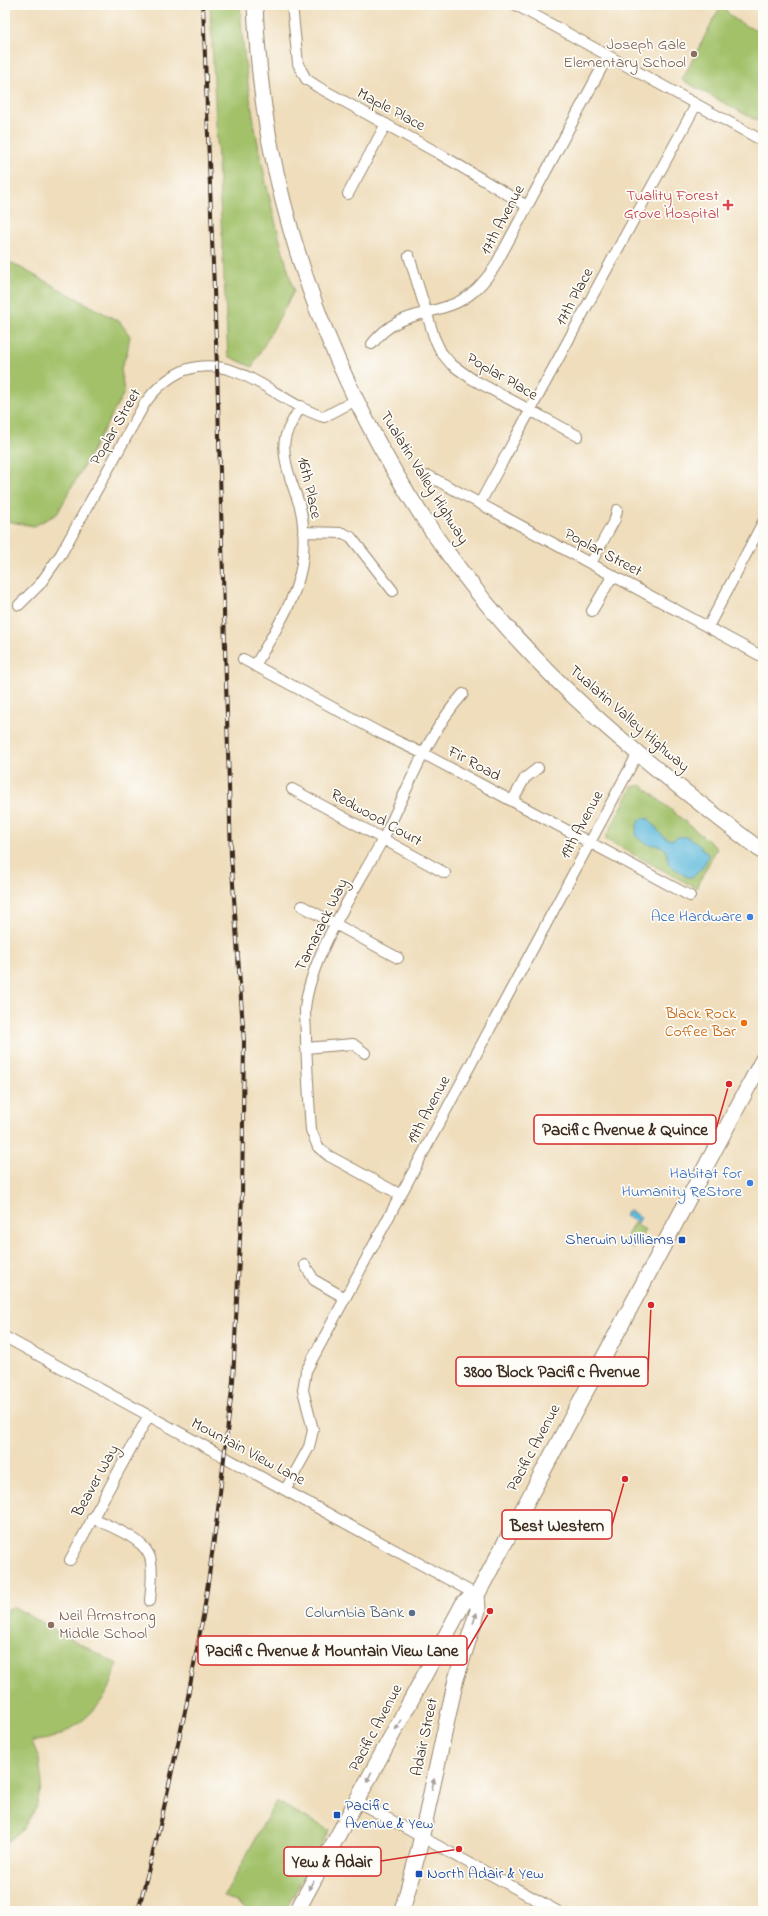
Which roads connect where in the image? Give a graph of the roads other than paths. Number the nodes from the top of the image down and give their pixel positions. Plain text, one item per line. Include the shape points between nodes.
1 (255, 5) edge
2 (292, 5) edge
3 (519, 6) edge
4 (608, 56) junction
5 (696, 105) junction
6 (386, 124) junction
7 (763, 141) edge
8 (348, 194) dead end
9 (527, 206) junction
10 (409, 256) dead end
11 (426, 312) junction
12 (372, 344) dead end
13 (356, 400) junction
14 (301, 406) junction
15 (530, 410) junction
16 (578, 436) dead end
17 (429, 476) dead end
18 (480, 503) junction
19 (617, 510) dead end
20 (763, 522) edge
21 (303, 532) junction
22 (591, 563) junction
23 (612, 575) junction
24 (394, 591) dead end
25 (19, 605) dead end
26 (592, 611) dead end
27 (708, 627) junction
28 (763, 657) edge
29 (243, 659) dead end
30 (255, 666) junction
31 (463, 694) dead end
32 (638, 753) junction
33 (424, 754) junction
34 (538, 768) dead end
35 (292, 789) dead end
36 (512, 801) junction
37 (383, 839) junction
38 (590, 842) junction
39 (763, 852) edge
40 (446, 873) dead end
41 (690, 896) dead end
42 (302, 906) dead end
43 (336, 924) junction
44 (398, 958) dead end
45 (306, 1048) junction
46 (365, 1053) dead end
47 (763, 1059) edge
48 (401, 1195) junction
49 (305, 1265) dead end
50 (345, 1298) junction
51 (5, 1337) edge
52 (149, 1415) junction
53 (286, 1489) junction
54 (92, 1518) junction
55 (70, 1560) dead end
56 (477, 1595) junction
57 (150, 1601) dead end
58 (356, 1801) junction
59 (422, 1836) junction
60 (297, 1911) edge
61 (402, 1911) edge
62 (557, 1911) edge

1 - 13 highway, Tualatin Valley Highway via 260,72 269,138 285,206 312,294
2 - 6 street, Maple Place via 298,64 302,74 318,88
3 - 4 street
4 - 5 street
4 - 9 street, 17th Avenue
5 - 7 street
5 - 15 street, 17th Place
6 - 8 street
6 - 9 street, Maple Place
9 - 11 street, 17th Avenue via 484,283 456,303
10 - 11 street, Poplar Place
11 - 12 street, 17th Avenue via 400,319 380,334
11 - 15 street, Poplar Place via 441,352 451,364 472,379
13 - 14 street, Poplar Street via 324,417
13 - 32 highway, Tualatin Valley Highway via 408,494 477,591 538,662
14 - 21 street, 16th Place via 287,433 284,448 301,513
14 - 25 street, Poplar Street via 241,373 225,368 194,367 171,377 154,390 145,403 61,554 40,584
15 - 16 street, Poplar Place
15 - 18 street, 17th Place
17 - 18 street, Poplar Street
18 - 22 street, Poplar Street
19 - 22 street via 615,519
20 - 27 street
21 - 24 street via 342,533 351,537
21 - 30 street, 16th Place via 303,556 299,579 290,602
22 - 23 street, Poplar Street
23 - 26 street
23 - 27 street, Poplar Street
27 - 28 street, Poplar Street
29 - 30 street, Fir Road
30 - 33 street, Fir Road
31 - 33 street, Tamarack Way via 451,707
32 - 38 street, 19th Avenue
32 - 39 highway, Tualatin Valley Highway
33 - 36 street, Fir Road
33 - 37 street, Tamarack Way
34 - 36 street via 525,778
35 - 37 street, Redwood Court
36 - 38 street, Fir Road
37 - 40 street, Redwood Court
37 - 43 street, Tamarack Way
38 - 41 street, Fir Road
38 - 48 street, 19th Avenue
42 - 43 street
43 - 44 street
43 - 45 street, Tamarack Way via 311,979 305,1009
45 - 46 street via 353,1044
45 - 48 street, Tamarack Way via 311,1130 318,1147 329,1156
47 - 56 highway, Pacific Avenue
48 - 50 street, 19th Avenue
49 - 50 street via 314,1280
50 - 53 street, 19th Avenue via 306,1371 303,1390 313,1430 309,1447
51 - 52 street, Mountain View Lane
52 - 53 street, Mountain View Lane
52 - 54 street, Beaver Way
53 - 56 street, Mountain View Lane
54 - 55 street, Beaver Way
54 - 57 street via 121,1531 144,1546 150,1556
56 -> 58 highway, Pacific Avenue via 464,1602
59 -> 56 highway, Adair Street via 456,1679 478,1610
58 - 59 street
58 -> 60 highway, Pacific Avenue
59 - 61 highway, Adair Street
59 - 62 street

